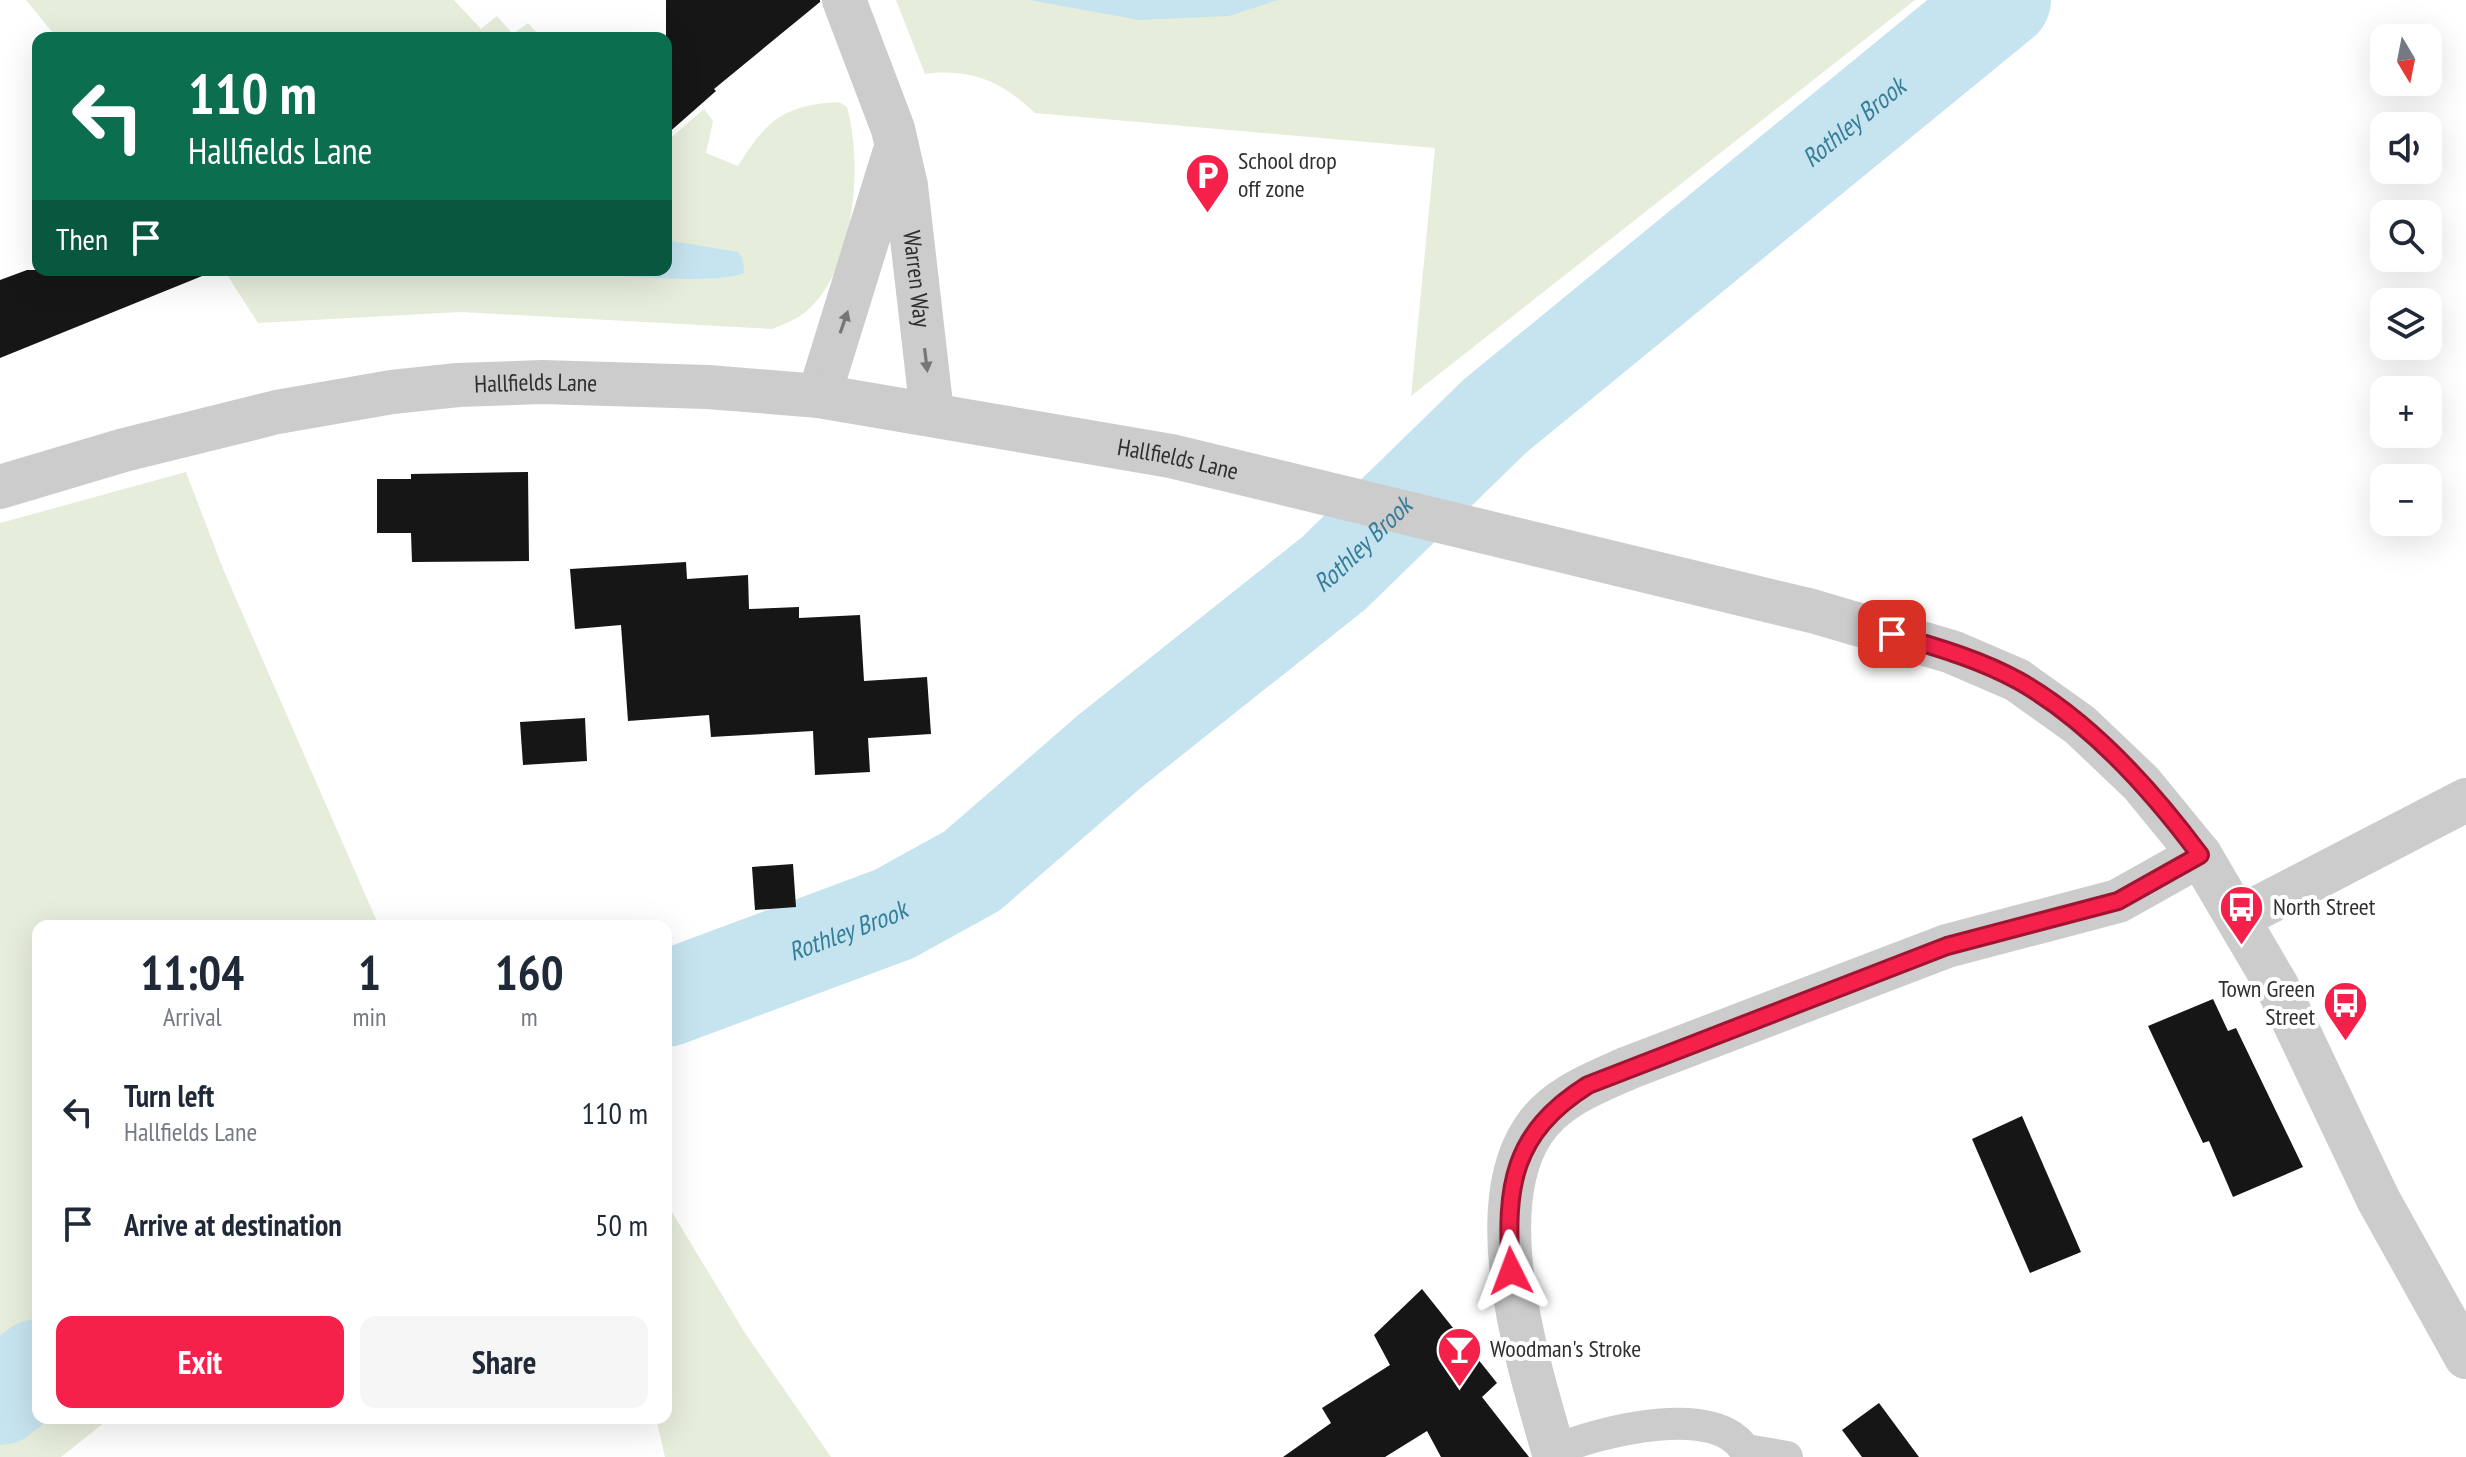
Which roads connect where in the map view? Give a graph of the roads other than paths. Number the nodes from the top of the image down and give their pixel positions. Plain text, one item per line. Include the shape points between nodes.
1 (844, 0) edge
2 (897, 144) junction
3 (819, 396) junction
4 (932, 413) junction
5 (0, 487) edge
6 (2466, 800) edge
7 (2200, 855) junction
8 (2240, 917) junction
9 (2466, 1357) edge
10 (1747, 1454) edge
11 (1552, 1455) edge
12 (1787, 1457) edge

1 - 2 street, Warren Way
3 -> 2 street, Warren Way
2 -> 4 street, Warren Way
3 - 4 street, Hallfields Lane
3 - 5 street, Hallfields Lane via 542,382 392,392 277,412
4 - 7 street, Hallfields Lane via 1171,456 1812,611 1952,652 2043,696 2080,725 2141,783
6 - 8 street
7 - 8 street, Hallfields Lane
7 - 11 street via 2118,901 1947,946 1628,1068 1588,1085 1551,1111 1533,1131 1512,1181 1509,1238 1515,1295
8 - 9 street via 2378,1199
10 - 11 lane via 1727,1435 1709,1428 1660,1424 1586,1436
10 - 12 lane

